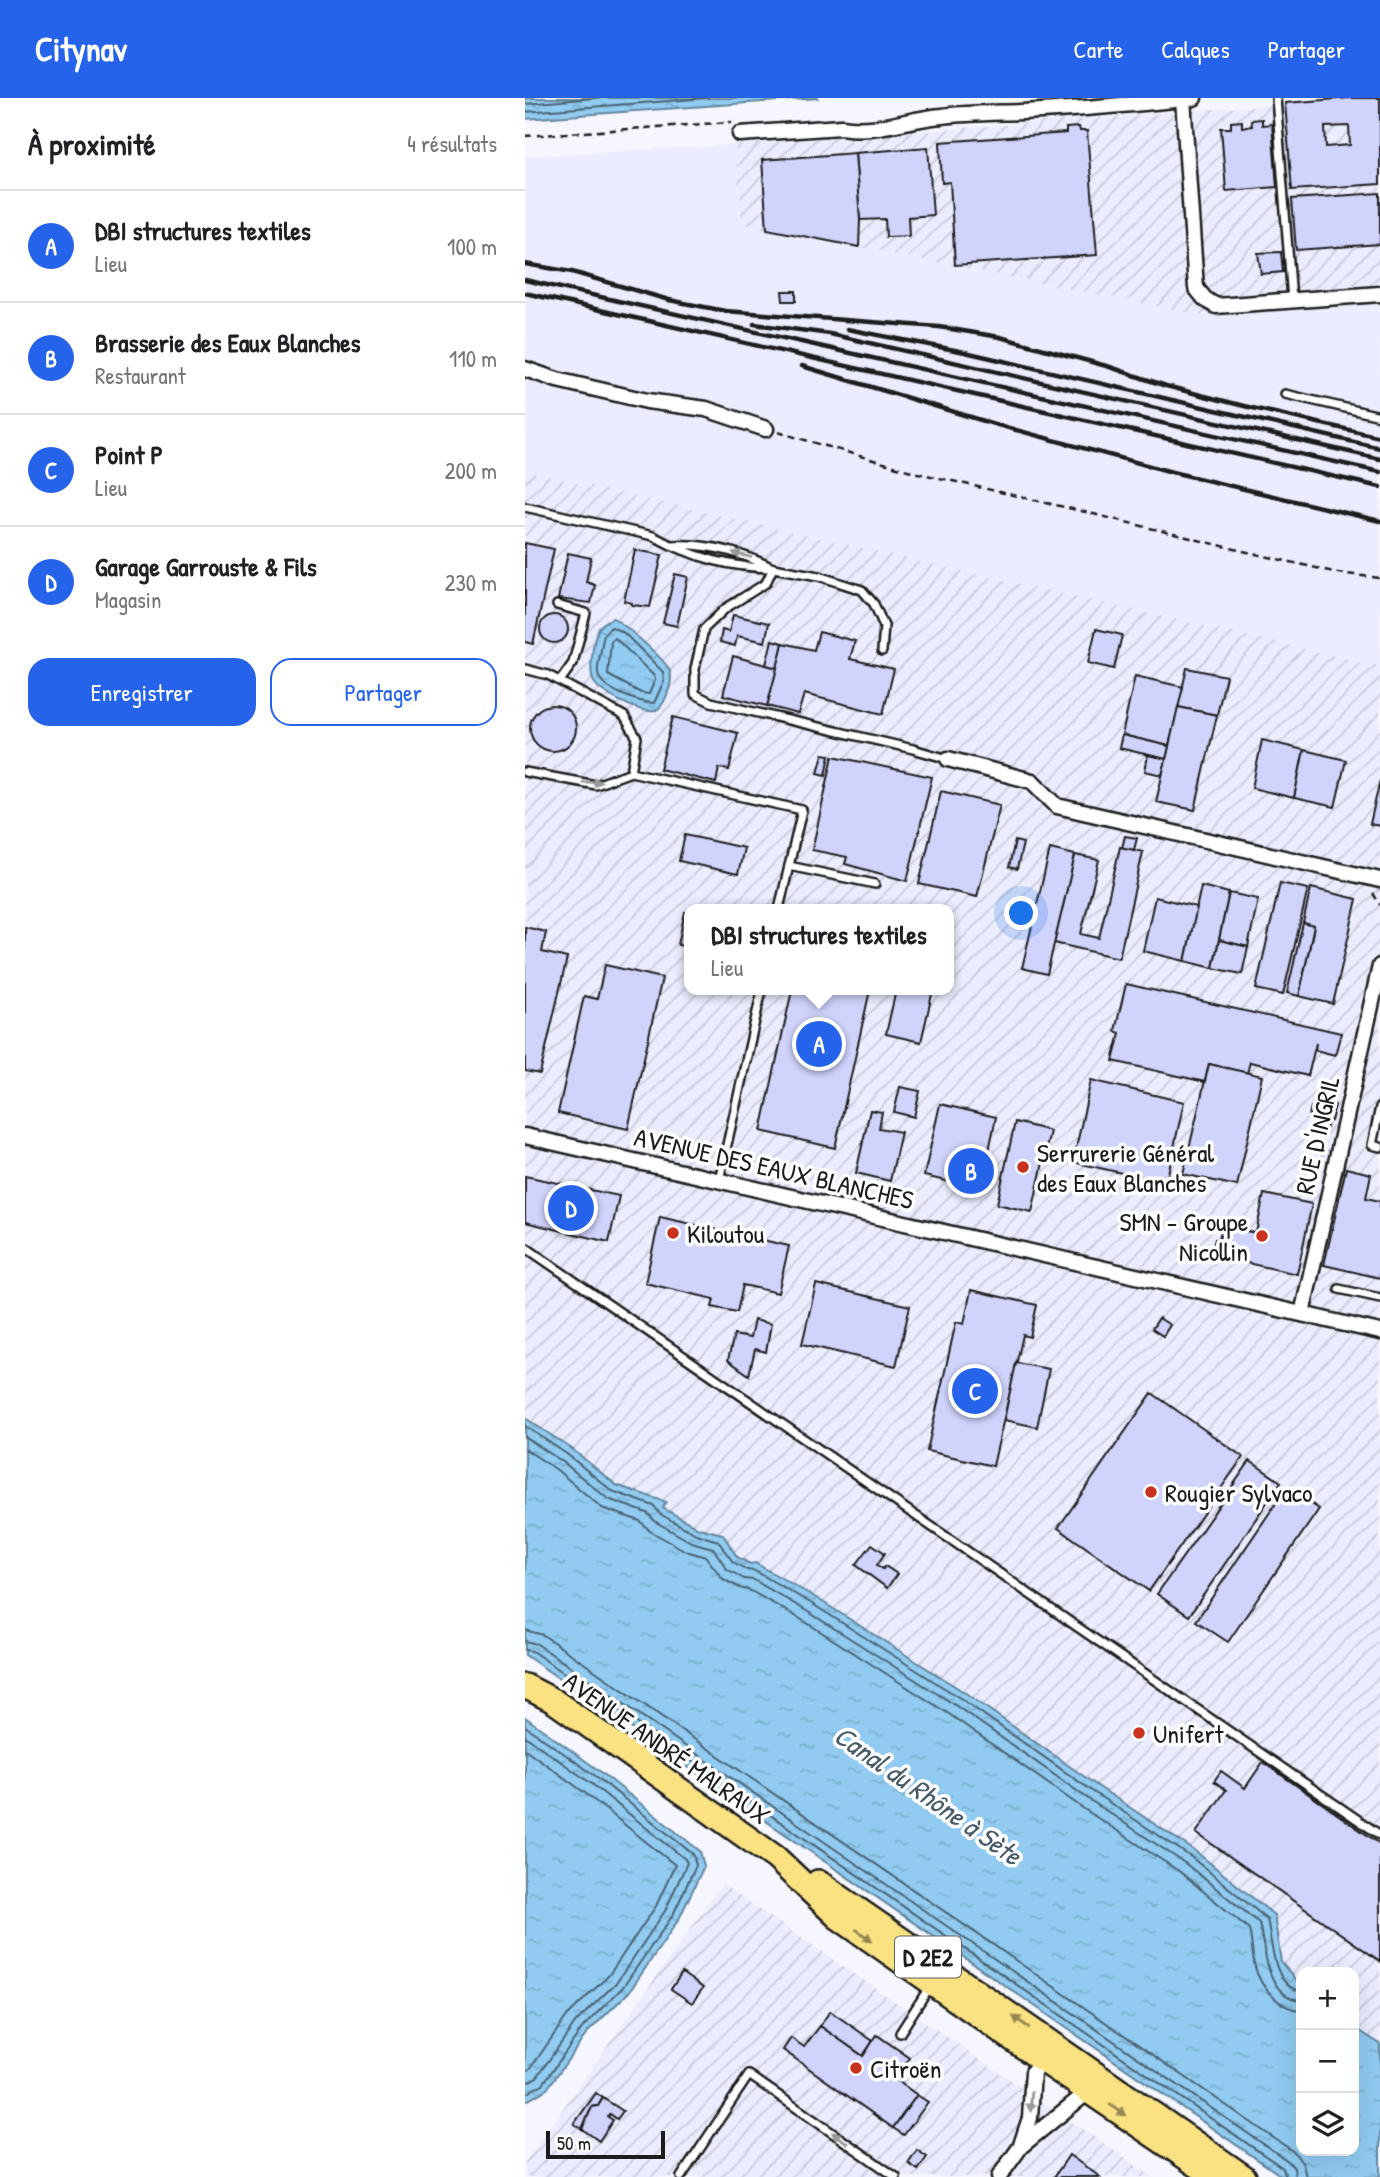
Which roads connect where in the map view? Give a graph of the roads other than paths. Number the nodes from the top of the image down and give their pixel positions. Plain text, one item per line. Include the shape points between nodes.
1 (1276, 98) edge
2 (1189, 99) edge
3 (740, 134) dead end
4 (1380, 294) edge
5 (1292, 300) junction
6 (525, 369) edge
7 (1285, 394) dead end
8 (1380, 416) edge
9 (766, 429) road end
10 (525, 507) edge
11 (773, 568) junction
12 (557, 605) dead end
13 (882, 651) dead end
14 (525, 670) edge
15 (560, 681) junction
16 (948, 759) joint
17 (525, 772) edge
18 (631, 772) junction
19 (789, 866) junction
20 (1380, 880) edge
21 (875, 884) dead end
22 (780, 904) edge
23 (1380, 967) edge
24 (761, 995) edge
25 (1380, 1107) edge
26 (1379, 1122) edge
27 (525, 1136) edge
28 (1380, 1147) edge
29 (719, 1181) junction
30 (525, 1247) edge
31 (1339, 1289) dead end
32 (1380, 1298) edge
33 (1302, 1314) junction
34 (1380, 1332) edge
35 (525, 1686) edge
36 (1380, 1835) edge
37 (937, 1975) junction
38 (900, 2033) dead end
39 (1041, 2059) junction
40 (1077, 2060) junction
41 (1089, 2091) junction
42 (1021, 2146) junction
43 (681, 2177) edge
44 (896, 2177) edge
45 (999, 2177) edge
46 (1215, 2177) edge
47 (1244, 2177) edge

1 - 5 lane
2 - 3 street via 924,117 869,129
2 - 5 street via 1196,288 1216,306
4 - 5 street
6 - 9 street via 647,401 706,409
7 - 8 lane
10 - 11 lane via 653,536 691,555
11 - 13 lane via 862,590 884,626
11 - 16 lane via 766,583 726,608 704,629 695,694 711,702
12 - 15 lane via 586,613 573,663
14 - 15 lane
15 - 18 lane via 624,716 636,738
16 - 20 street via 1033,781 1057,806
17 -> 18 lane via 596,785
18 - 19 lane via 801,810
19 - 21 lane
19 - 22 lane
23 - 33 street, RUE D'INGRIL
24 - 29 lane
25 - 26 lane
26 - 28 lane via 1373,1145
27 - 29 street, AVENUE DES EAUX BLANCHES
29 - 33 street, AVENUE DES EAUX BLANCHES
30 - 36 lane
31 - 32 lane
33 - 34 street, AVENUE DES EAUX BLANCHES
35 - 37 main road, AVENUE ANDRÉ MALRAUX / D 2E2 via 554,1701 776,1858 838,1917
37 - 38 lane
37 - 39 main road, D 2E2
40 -> 37 main road, D 2E2
39 - 40 main road
39 - 41 main road, D 2E2
39 -> 42 street via 1033,2072 1030,2118
40 - 41 main road
40 - 47 main road, D 2E2
41 - 42 street
41 -> 46 main road, D 2E2
42 - 45 street
44 -> 43 lane via 749,2075

